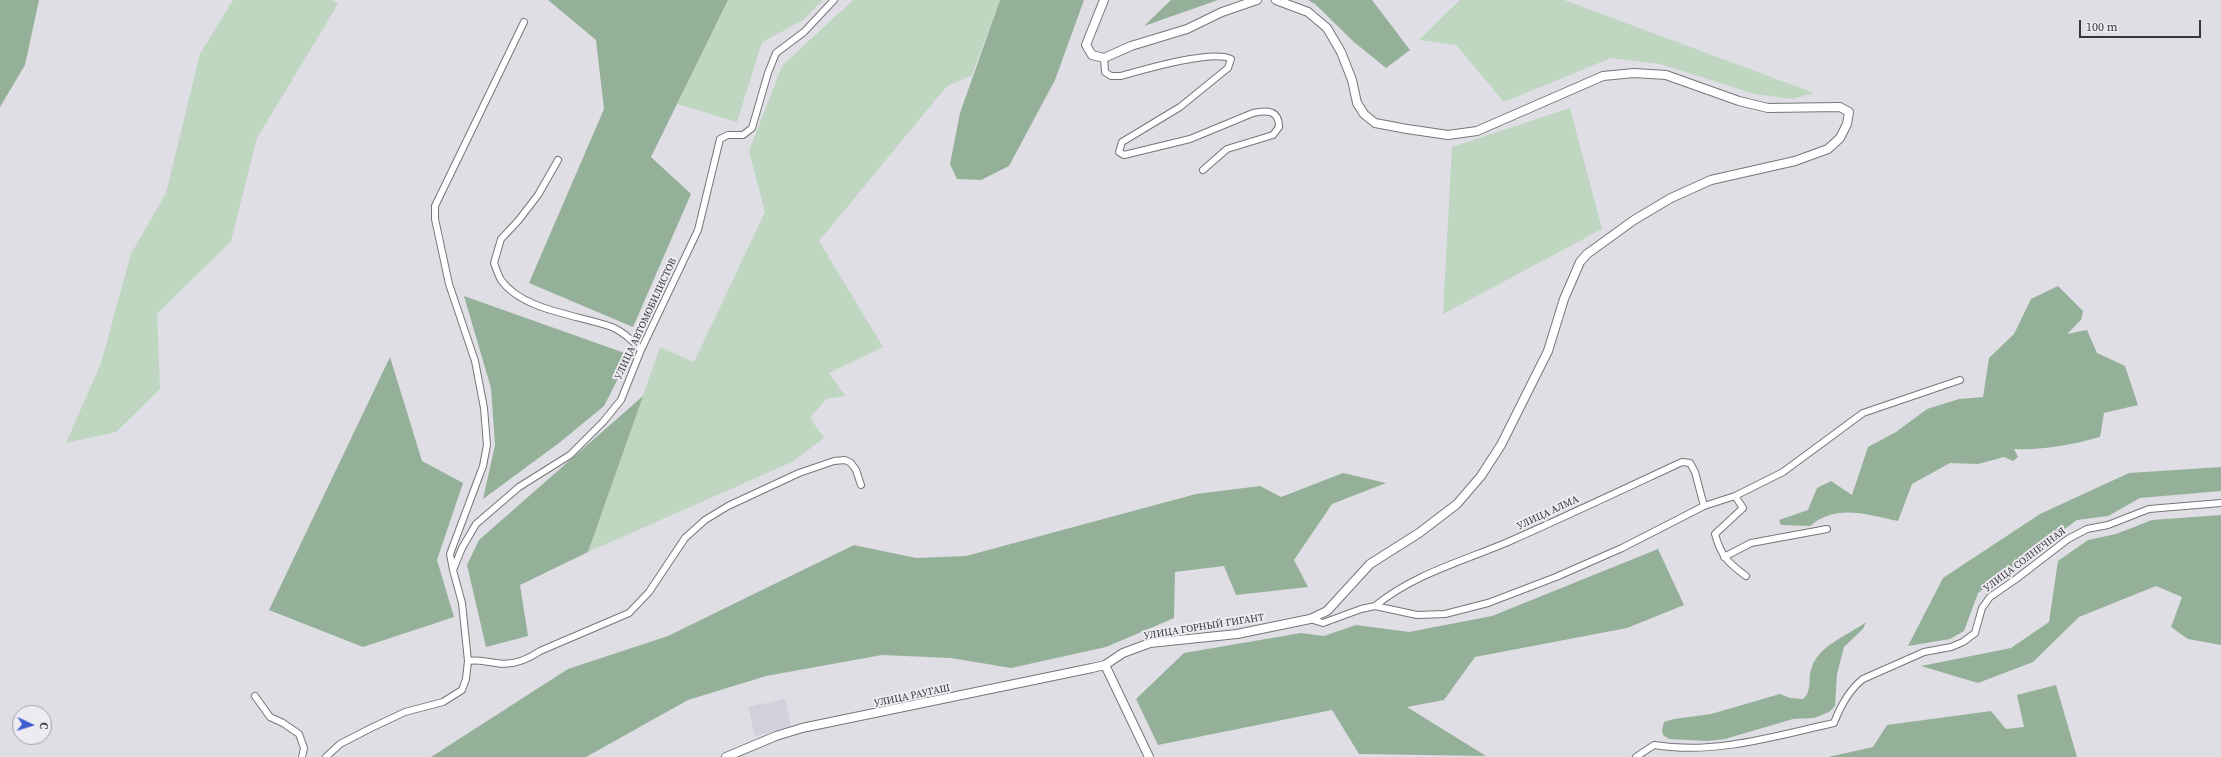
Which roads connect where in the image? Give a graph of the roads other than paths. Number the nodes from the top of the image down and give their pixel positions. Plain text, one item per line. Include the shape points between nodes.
1 (834, 0) edge
2 (1104, 0) edge
3 (1257, 0) edge
4 (1276, 0) edge
5 (524, 22) dead end
6 (1104, 58) junction
7 (558, 160) dead end
8 (1203, 170) dead end
9 (641, 350) junction
10 (1960, 380) dead end
11 (861, 485) dead end
12 (1735, 496) junction
13 (2221, 503) edge
14 (1704, 506) junction
15 (1827, 529) dead end
16 (1724, 557) junction
17 (453, 570) junction
18 (1746, 576) dead end
19 (1375, 606) junction
20 (1310, 619) junction
21 (468, 661) junction
22 (1105, 665) junction
23 (255, 696) dead end
24 (302, 757) edge
25 (326, 757) edge
26 (726, 757) edge
27 (1149, 757) edge
28 (1636, 757) edge

1 - 9 street, УЛИЦА АВТОМОБИЛИСТОВ via 804,32 776,53 752,128 743,135 728,135 720,140 698,230
2 - 6 street via 1086,45 1092,55
3 - 6 street via 1222,12 1187,29 1131,46
4 - 20 street, УЛИЦА ГОРНЫЙ ГИГАНТ via 1308,12 1327,28 1341,52 1357,102 1364,114 1375,123 1448,135 1477,131 1603,76 1634,73 1666,75 1768,108 1840,107 1848,112 1847,124 1840,138 1828,149 1795,161 1711,180 1671,198 1634,220 1587,254 1580,262 1564,299 1548,351 1501,445 1477,482 1457,504 1419,533 1370,564 1327,611
5 - 17 street via 435,206 435,219 449,284 475,361 484,408 487,445 483,466 450,554
6 - 8 street via 1105,72 1111,76 1121,76 1178,61 1216,57 1231,59 1228,68 1180,107 1122,142 1119,147 1119,152 1124,155 1190,139 1253,112 1264,110 1274,113 1279,119 1279,127 1273,135 1228,149
7 - 9 street via 538,195 501,239 494,263 501,280 515,294 551,311 613,327 628,336
9 - 17 street, УЛИЦА АВТОМОБИЛИСТОВ via 620,400 603,422 570,455 519,487 476,524
10 - 12 street via 1863,413 1799,463
11 - 21 street via 856,470 845,460 834,461 777,482 704,520 685,538 649,592 629,613 540,651 528,660 504,664 478,659
12 - 14 street
12 - 16 street via 1743,508 1715,534
13 - 28 street, УЛИЦА СОЛНЕЧНАЯ via 2149,509 2068,539 1990,597 1982,608 1974,633 1963,642 1924,652 1863,679 1855,686 1839,710 1834,723 1719,747 1668,747 1654,744
14 - 19 street via 1622,548 1488,603 1445,614 1417,615
14 - 19 street, УЛИЦА АЛМА via 1696,472 1690,463 1682,462 1507,542 1413,581
15 - 16 street via 1751,543
16 - 18 street
17 - 21 street via 462,602
19 - 20 street via 1323,623
20 - 22 street, УЛИЦА ГОРНЫЙ ГИГАНТ via 1237,634 1150,643 1122,653
21 - 25 street via 462,690 443,702 398,715 340,744
22 - 26 street, УЛИЦА РАУГАШ via 802,728
22 - 27 street
23 - 24 street via 270,717 299,734 304,748

